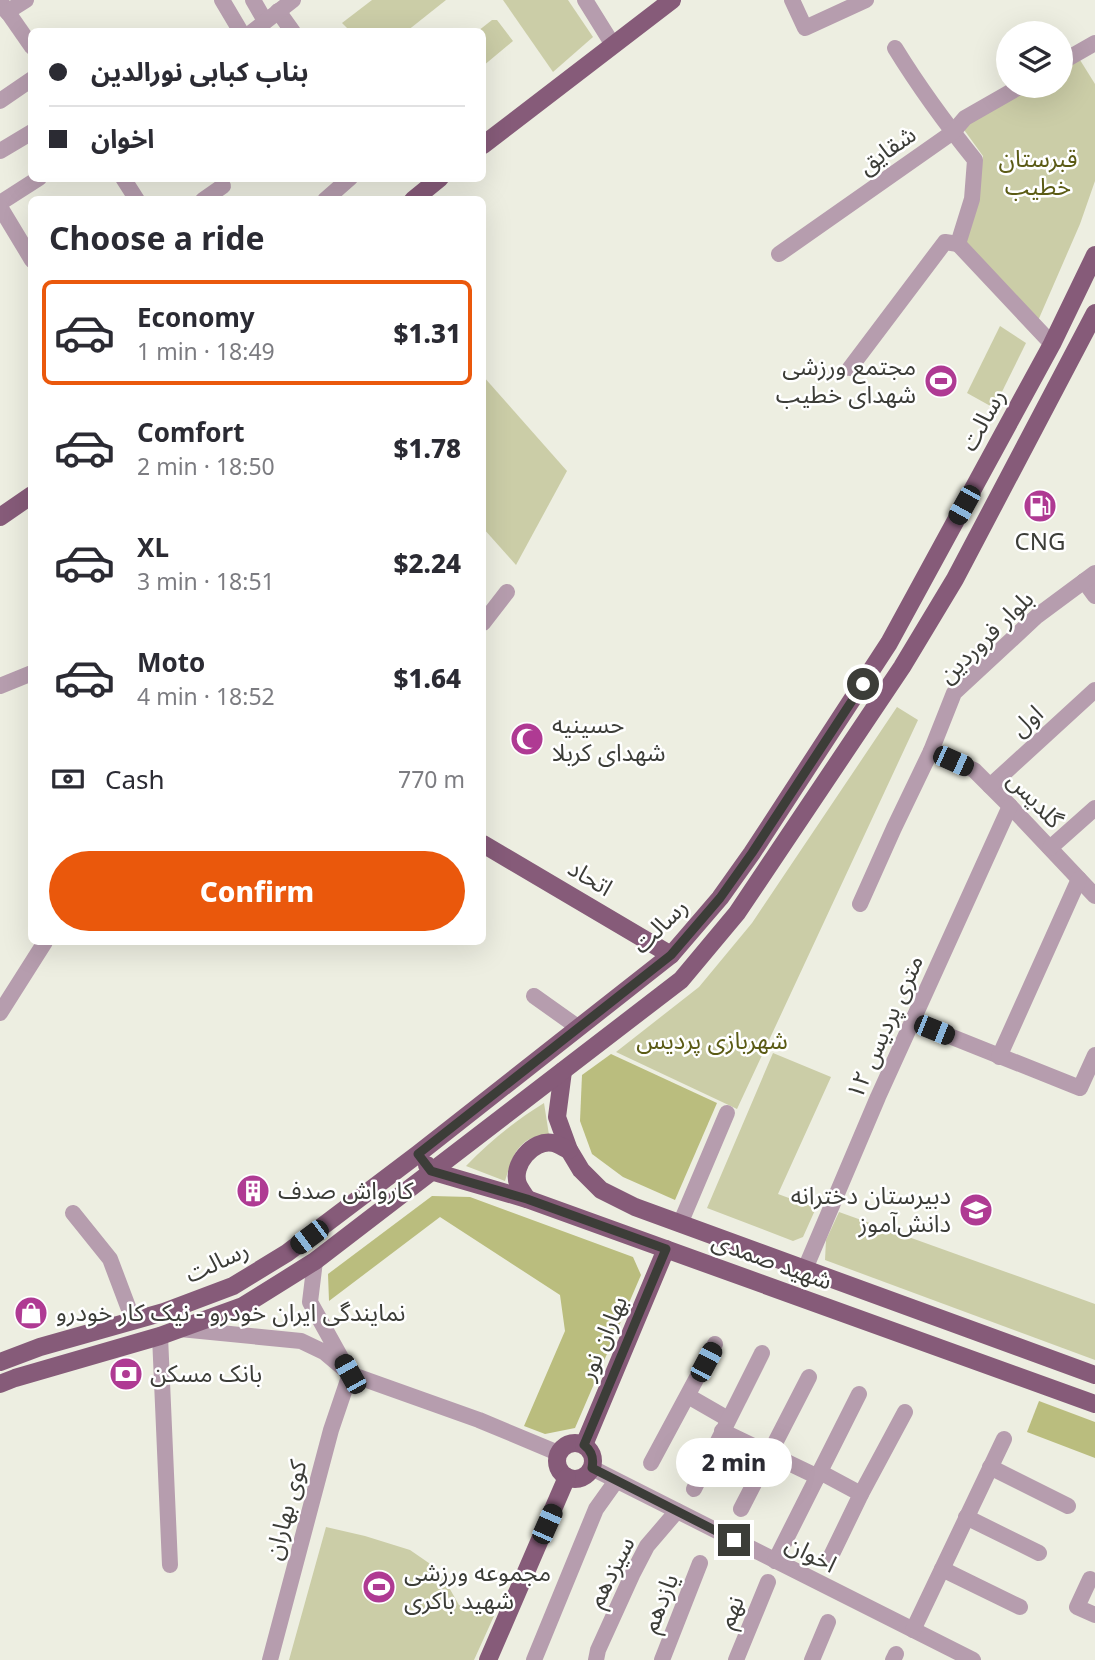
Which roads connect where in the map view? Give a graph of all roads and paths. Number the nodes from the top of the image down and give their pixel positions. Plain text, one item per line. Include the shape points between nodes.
1 (26, 0) edge
2 (222, 0) edge
3 (253, 0) edge
4 (293, 0) edge
5 (585, 0) edge
6 (672, 0) edge
7 (792, 0) edge
8 (866, 0) edge
9 (2, 4) edge
10 (265, 21) edge
11 (239, 28) edge
12 (283, 28) edge
13 (28, 41) edge
14 (1095, 43) edge
15 (613, 45) junction
16 (895, 48) dead end
17 (1073, 56) edge
18 (28, 82) edge
19 (1000, 98) edge
20 (0, 101) edge
21 (953, 132) junction
22 (28, 134) edge
23 (486, 143) edge
24 (0, 151) edge
25 (34, 182) edge
26 (345, 182) edge
27 (435, 182) edge
28 (223, 186) dead end
29 (209, 196) edge
30 (330, 196) edge
31 (418, 196) edge
32 (1, 209) edge
33 (958, 244) junction
34 (28, 253) edge
35 (779, 254) dead end
36 (1095, 255) edge
37 (1095, 313) edge
38 (1052, 344) junction
39 (850, 368) dead end
40 (28, 498) edge
41 (0, 517) edge
42 (1090, 577) edge
43 (507, 592) dead end
44 (1095, 596) edge
45 (486, 619) edge
46 (28, 677) edge
47 (0, 686) edge
48 (1095, 690) edge
49 (931, 751) junction
50 (990, 786) junction
51 (1010, 806) junction
52 (1095, 808) edge
53 (486, 846) edge
54 (1050, 848) junction
55 (1079, 878) junction
56 (1095, 896) edge
57 (860, 904) dead end
58 (43, 945) edge
59 (671, 955) junction
60 (534, 996) dead end
61 (0, 1013) edge
62 (912, 1021) junction
63 (579, 1028) junction
64 (1095, 1055) edge
65 (999, 1057) junction
66 (563, 1071) junction
67 (727, 1113) dead end
68 (569, 1150) junction
69 (418, 1154) junction
70 (431, 1171) junction
71 (527, 1199) junction
72 (73, 1213) dead end
73 (680, 1224) junction
74 (666, 1249) junction
75 (314, 1261) junction
76 (805, 1269) junction
77 (133, 1320) junction
78 (952, 1323) junction
79 (180, 1329) junction
80 (160, 1336) junction
81 (995, 1338) junction
82 (715, 1344) dead end
83 (943, 1349) junction
84 (762, 1353) dead end
85 (0, 1362) edge
86 (988, 1365) junction
87 (350, 1374) junction
88 (1095, 1375) edge
89 (809, 1377) dead end
90 (0, 1384) edge
91 (859, 1394) dead end
92 (688, 1396) junction
93 (1095, 1404) edge
94 (905, 1412) dead end
95 (725, 1425) junction
96 (1003, 1438) dead end
97 (584, 1445) junction
98 (558, 1454) junction
99 (769, 1454) junction
100 (651, 1463) dead end
101 (990, 1467) junction
102 (592, 1468) junction
103 (819, 1474) junction
104 (567, 1477) junction
105 (616, 1481) junction
106 (694, 1489) dead end
107 (861, 1494) junction
108 (1068, 1506) dead end
109 (741, 1509) dead end
110 (677, 1511) junction
111 (966, 1517) junction
112 (1039, 1553) dead end
113 (831, 1556) dead end
114 (775, 1561) junction
115 (700, 1563) dead end
116 (170, 1564) dead end
117 (942, 1569) junction
118 (1090, 1579) dead end
119 (768, 1582) dead end
120 (1020, 1607) dead end
121 (1095, 1615) edge
122 (828, 1622) dead end
123 (913, 1630) junction
124 (270, 1660) edge
125 (488, 1660) edge
126 (534, 1660) edge
127 (596, 1660) edge
128 (662, 1660) edge
129 (736, 1660) edge
130 (812, 1660) edge
131 (973, 1660) edge

1 - 9 street
2 - 11 street
3 - 10 street
4 - 10 street
5 - 15 street
6 - 15 main road
7 - 8 street via 805,28
9 - 13 street
10 - 12 street
14 - 17 street
15 - 23 main road
16 - 21 street
18 - 20 street
19 - 21 street, شقایق via 965,118
21 - 33 street via 975,160 972,199
21 - 35 street, شقایق
22 - 24 street
25 - 32 street
26 - 30 street
27 - 31 main road
28 - 29 street
32 - 34 street
33 - 38 street
33 - 39 street via 945,242
36 - 38 main road, رسالت
37 - 66 main road, رسالت via 956,579 737,913 681,980
38 - 59 main road, رسالت via 889,643 752,853
40 - 41 main road
42 - 44 street
42 - 49 street, بلوار فروردین via 1037,616 954,693
43 - 45 street
46 - 47 street
48 - 50 street, اول
49 - 50 street, گلدیس via 974,770
49 - 57 street, بلوار فروردین
50 - 51 street, گلدیس
51 - 54 street, گلدیس
51 - 62 street, ۱۲ متری پردیس
52 - 54 street
53 - 59 main road, اتحاد
54 - 55 street, گلدیس
55 - 56 street, گلدیس
55 - 65 street
58 - 61 street
59 - 63 main road, رسالت
60 - 63 street
62 - 65 street
62 - 76 street, ۱۲ متری پردیس
63 - 69 main road, رسالت
64 - 65 street via 1080,1088
66 - 68 main road, شهید صمدی via 557,1117
66 - 70 main road, رسالت
67 - 73 street
68 - 71 main road via 553,1143 539,1144 526,1153 517,1183
68 - 73 main road, شهید صمدی via 601,1190
69 - 70 main road
69 - 77 main road, رسالت via 287,1253 233,1286
70 - 71 main road, شهید صمدی
70 - 75 main road, رسالت
71 - 74 main road, شهید صمدی
72 - 77 street via 110,1259
73 - 76 main road, شهید صمدی
74 - 83 main road, شهید صمدی
74 - 97 main road, بهاران نور
75 - 79 main road, رسالت via 243,1307
75 - 87 street via 310,1302
76 - 78 main road, شهید صمدی
77 - 85 main road, رسالت
78 - 81 main road, شهید صمدی
78 - 83 main road via 960,1337 951,1348
79 - 80 main road, رسالت
79 - 87 street via 301,1341 324,1352
80 - 90 main road, رسالت
80 - 116 street
81 - 86 main road via 982,1342 978,1351
81 - 88 main road, شهید صمدی
82 - 92 street
83 - 86 main road, شهید صمدی
84 - 95 street
86 - 93 main road, شهید صمدی
87 - 98 street
87 - 124 street, کوی بهاران
89 - 99 street
91 - 103 street
92 - 95 street
92 - 100 street
94 - 107 street
95 - 99 street
95 - 106 street
96 - 101 street
97 - 98 main road via 566,1445
97 - 102 main road via 592,1452
98 - 104 main road via 557,1464
99 - 103 street
99 - 109 street
101 - 108 street
101 - 111 street
102 - 104 main road via 579,1479
102 - 105 street, اخوان
103 - 107 street
103 - 114 street
104 - 125 main road
105 - 110 street, اخوان
105 - 126 street via 596,1509
107 - 113 street
110 - 114 street, اخوان
110 - 127 street, سیزدهم via 647,1546
111 - 112 street
111 - 117 street
114 - 123 street, اخوان
115 - 128 street, یازدهم
117 - 120 street
117 - 123 street
118 - 121 street via 1077,1608
119 - 129 street, نهم
122 - 130 street
123 - 131 street, اخوان

